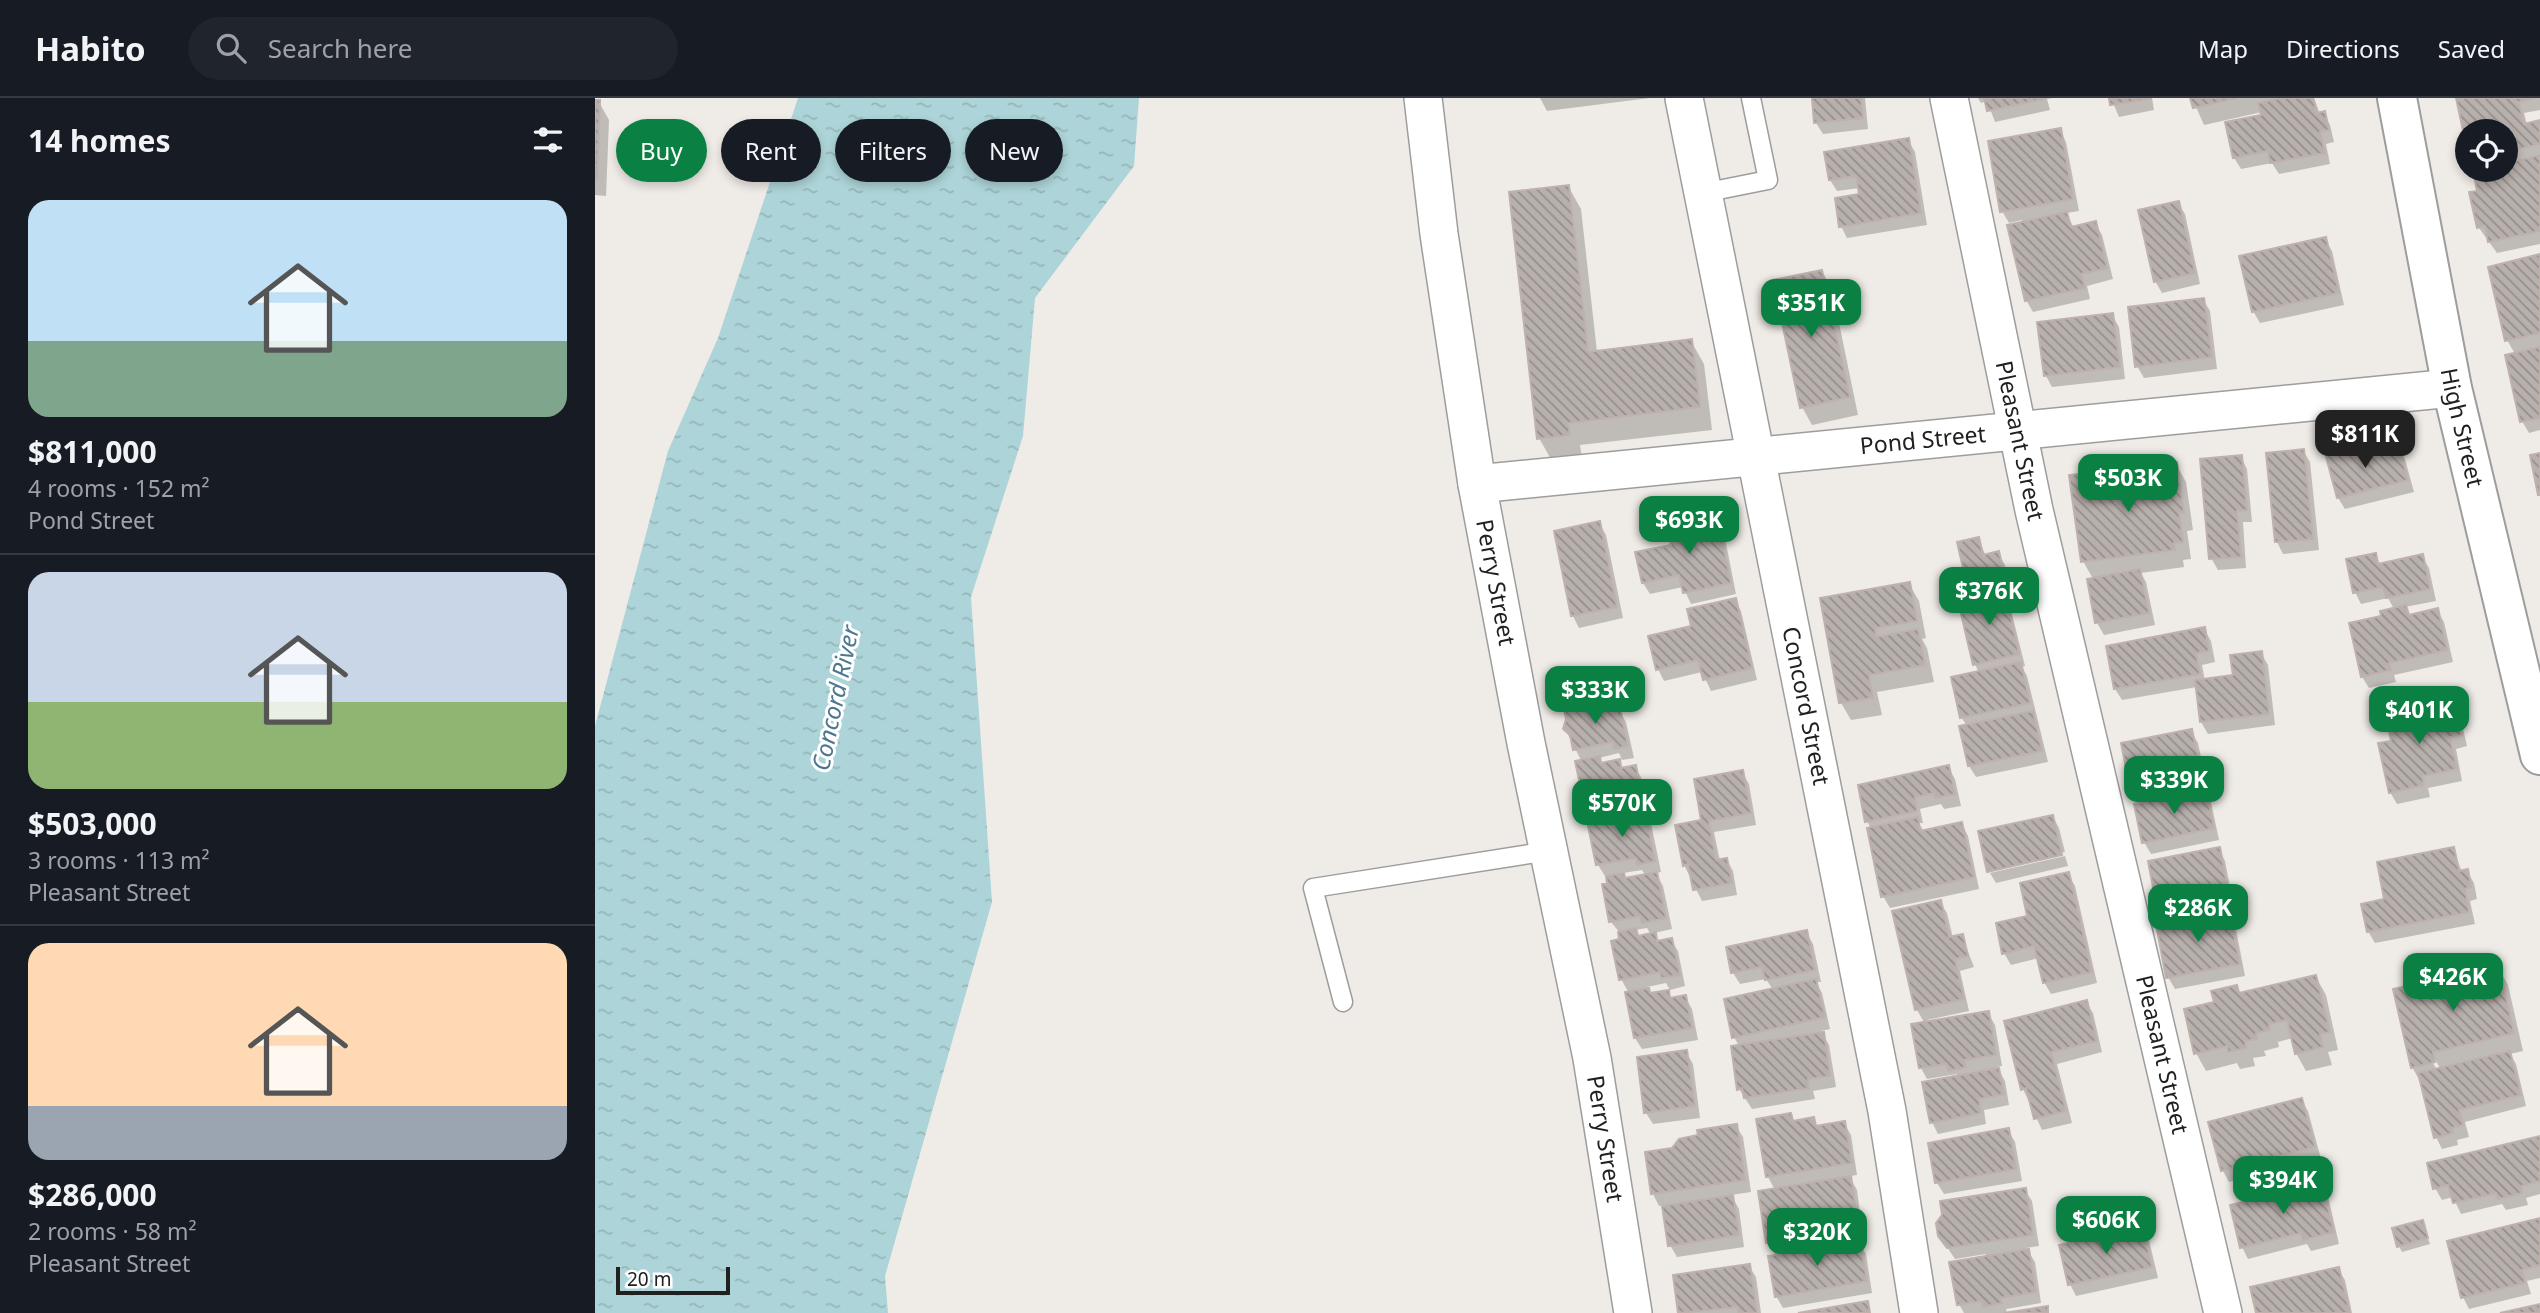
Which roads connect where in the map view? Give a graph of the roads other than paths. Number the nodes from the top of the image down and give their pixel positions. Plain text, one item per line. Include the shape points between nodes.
1 (1423, 98) edge
2 (1751, 98) edge
3 (1949, 98) edge
4 (2397, 98) edge
5 (1691, 100) edge
6 (1703, 193) junction
7 (2452, 388) junction
8 (2018, 431) junction
9 (1754, 455) junction
10 (1477, 484) junction
11 (2538, 737) edge
12 (1549, 851) junction
13 (1343, 1002) dead end
14 (1633, 1313) edge
15 (1919, 1313) edge
16 (2223, 1313) edge

1 - 10 street, Perry Street
2 - 6 lane via 1768,180
3 - 8 street, Pleasant Street
4 - 7 street, High Street
5 - 6 street, Concord Street
6 - 9 street, Concord Street
7 - 8 street, Pond Street
7 - 11 street, High Street
8 - 9 street, Pond Street
8 - 16 street, Pleasant Street
9 - 10 street, Pond Street
9 - 15 street, Concord Street via 1884,1097
10 - 12 street, Perry Street
12 - 13 lane via 1313,888
12 - 14 street, Perry Street via 1592,1058

